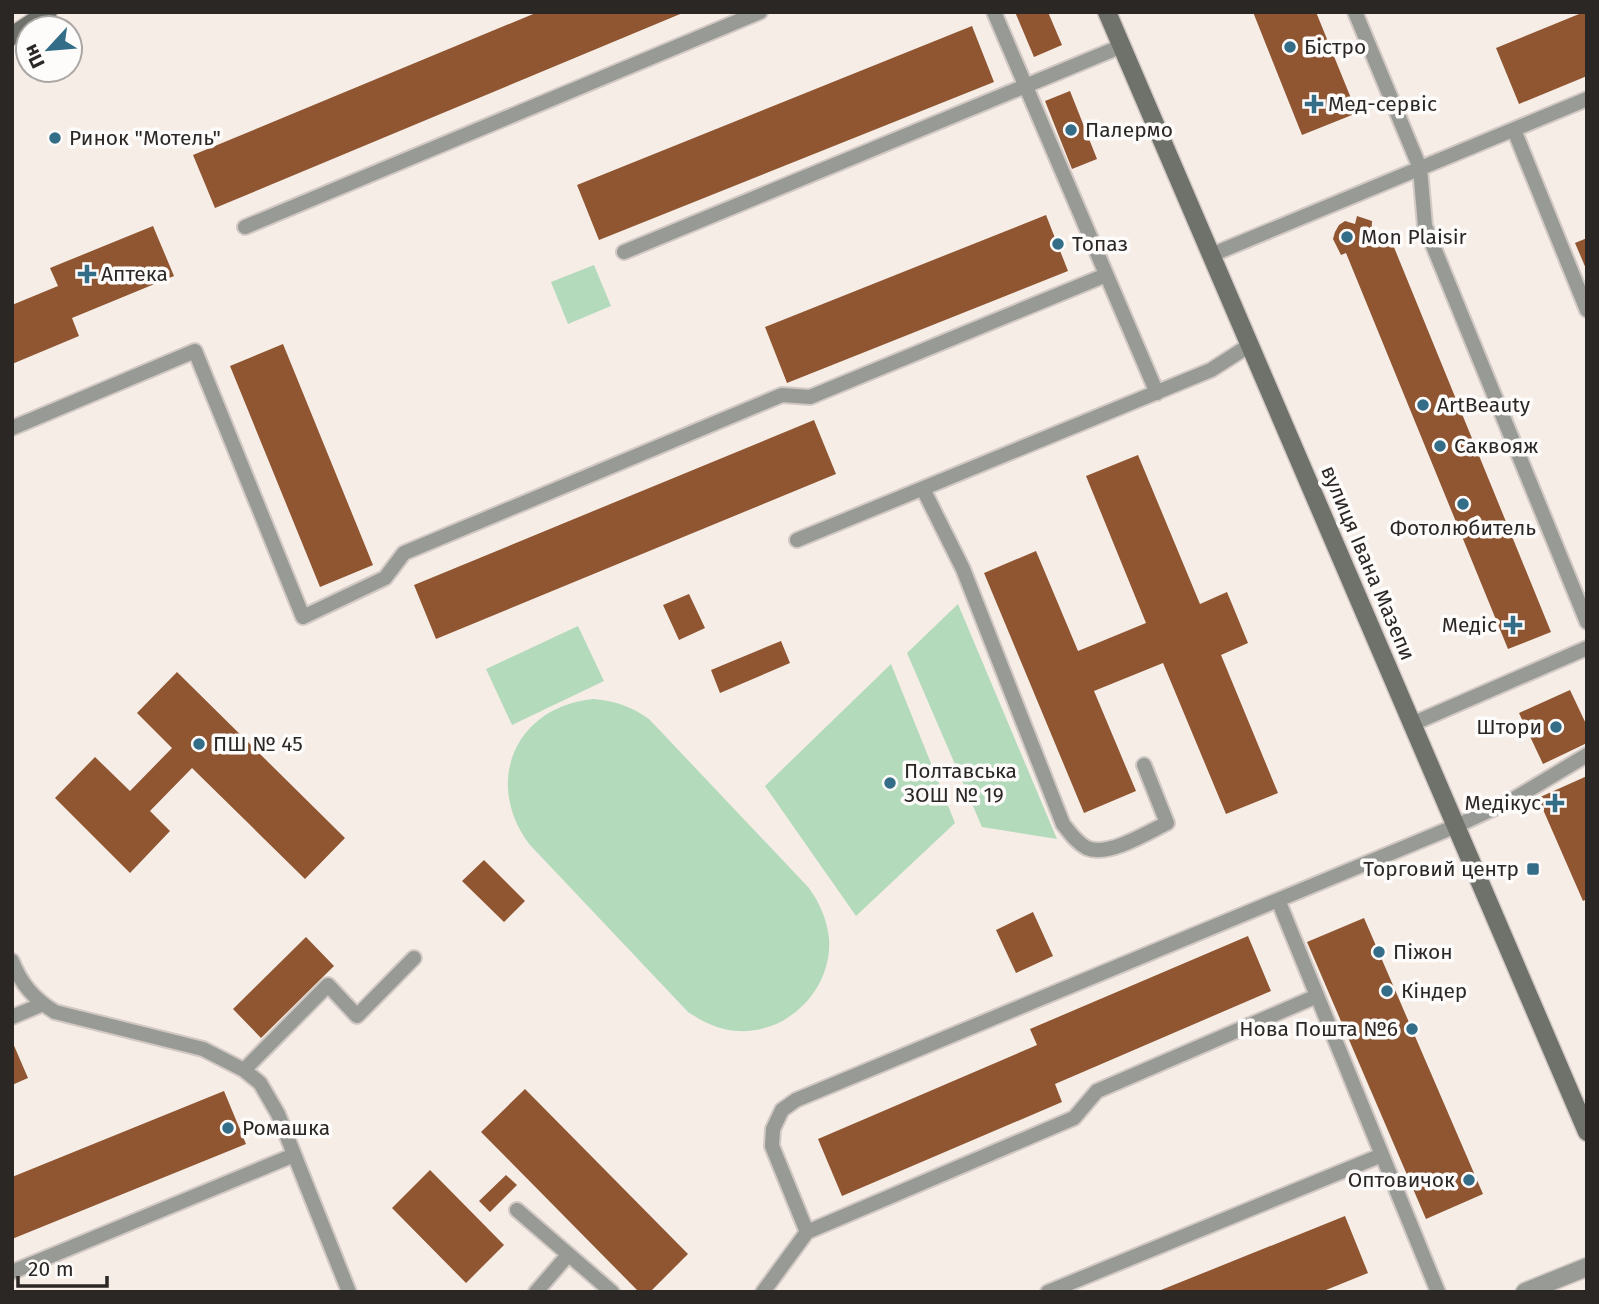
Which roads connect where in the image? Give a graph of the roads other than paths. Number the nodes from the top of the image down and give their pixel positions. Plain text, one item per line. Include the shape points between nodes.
1 (48, 12) edge
2 (760, 12) edge
3 (994, 12) edge
4 (1107, 12) edge
5 (1355, 12) edge
6 (12, 36) edge
7 (1122, 46) junction
8 (1026, 86) junction
9 (1587, 100) edge
10 (1514, 130) junction
11 (1420, 168) junction
12 (245, 227) dead end
13 (624, 252) dead end
14 (1211, 255) junction
15 (1106, 275) junction
16 (1587, 310) edge
17 (1250, 345) junction
18 (1157, 393) junction
19 (12, 428) edge
20 (923, 489) junction
21 (797, 540) dead end
22 (1587, 622) edge
23 (1587, 648) edge
24 (1412, 724) junction
25 (1587, 755) edge
26 (1144, 765) dead end
27 (1456, 826) junction
28 (1278, 900) junction
29 (414, 958) dead end
30 (12, 961) edge
31 (1317, 996) junction
32 (43, 1004) junction
33 (12, 1017) edge
34 (244, 1070) junction
35 (1587, 1132) edge
36 (294, 1155) junction
37 (1382, 1155) junction
38 (517, 1210) dead end
39 (807, 1231) junction
40 (568, 1255) junction
41 (1587, 1267) edge
42 (12, 1272) edge
43 (349, 1292) edge
44 (536, 1292) edge
45 (612, 1292) edge
46 (763, 1292) edge
47 (1048, 1292) edge
48 (1438, 1292) edge
49 (1525, 1292) edge

1 - 6 main road
2 - 12 lane
3 - 8 lane
4 - 7 main road, вулиця Івана Мазепи
5 - 11 lane
7 - 8 lane
7 - 14 main road, вулиця Івана Мазепи
8 - 13 lane
8 - 15 lane
9 - 10 lane
10 - 11 lane
10 - 16 lane
11 - 14 lane
11 - 22 lane via 1425,226
14 - 17 main road, вулиця Івана Мазепи
15 - 18 lane
15 - 19 lane via 810,397 782,395 404,554 385,578 303,617 195,351
17 - 18 lane via 1211,370
17 - 24 main road, вулиця Івана Мазепи
18 - 20 lane
20 - 21 lane
20 - 26 lane via 963,569 1063,824 1076,840 1088,849 1105,851 1167,824
23 - 24 lane
24 - 27 main road, вулиця Івана Мазепи
25 - 27 lane via 1512,800
27 - 28 lane
27 - 35 main road, вулиця Івана Мазепи
28 - 31 lane
28 - 39 lane via 796,1100 782,1111 773,1129 772,1146
29 - 34 lane via 357,1016 328,985
30 - 32 lane via 27,990
31 - 37 lane
31 - 39 lane via 1097,1091 1074,1118
32 - 33 lane
32 - 34 lane via 55,1012 204,1049
34 - 36 lane via 260,1083
36 - 42 lane
36 - 43 lane
37 - 47 lane
37 - 48 lane
38 - 40 lane
39 - 46 lane
40 - 44 lane
40 - 45 lane
41 - 49 street

